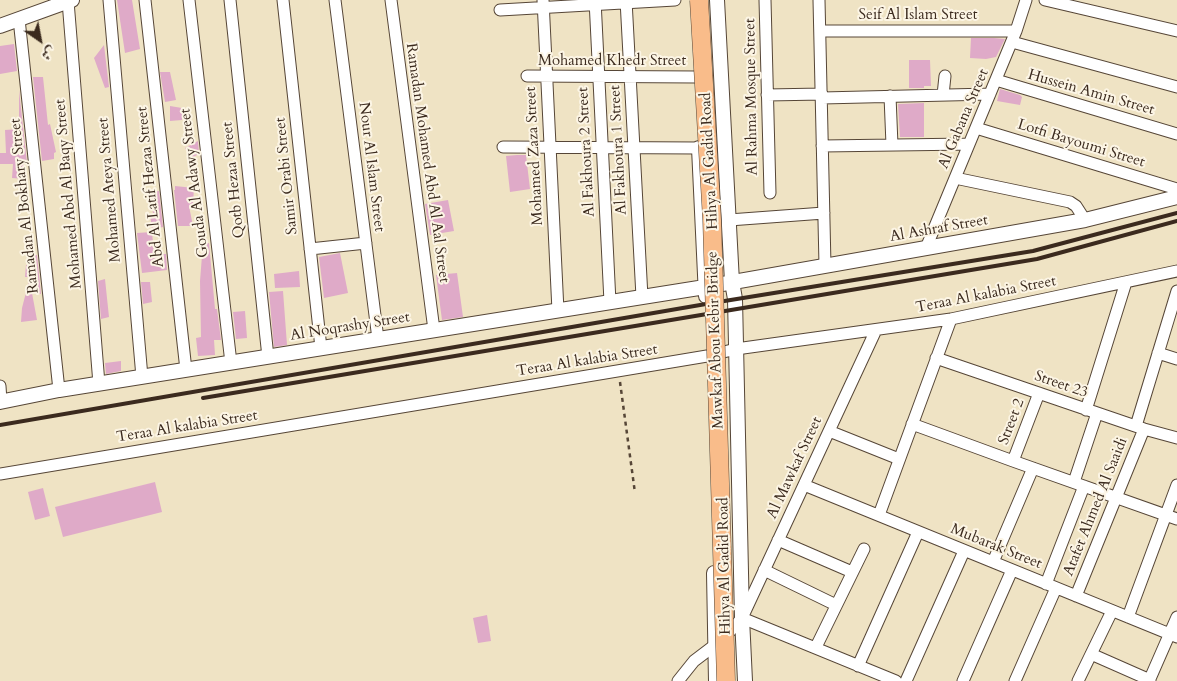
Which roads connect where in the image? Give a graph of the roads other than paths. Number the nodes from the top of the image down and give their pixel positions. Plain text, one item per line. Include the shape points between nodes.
1 (109, 0) edge
2 (145, 0) edge
3 (189, 0) edge
4 (230, 0) edge
5 (283, 0) edge
6 (335, 0) edge
7 (391, 0) edge
8 (676, 0) edge
9 (694, 0) edge
10 (699, 0) edge
11 (710, 0) edge
12 (717, 0) edge
13 (765, 0) edge
14 (819, 0) edge
15 (1026, 0) edge
16 (1045, 0) edge
17 (70, 1) edge
18 (626, 1) edge
19 (595, 2) edge
20 (543, 4) edge
21 (500, 10) dead end
22 (19, 19) junction
23 (0, 26) edge
24 (820, 31) junction
25 (1177, 31) edge
26 (1014, 36) junction
27 (527, 76) dead end
28 (945, 76) dead end
29 (546, 77) junction
30 (598, 77) junction
31 (630, 77) junction
32 (697, 77) junction
33 (996, 80) junction
34 (1177, 87) edge
35 (990, 94) junction
36 (767, 95) junction
37 (943, 95) junction
38 (822, 96) junction
39 (890, 96) junction
40 (976, 128) junction
41 (1177, 134) edge
42 (969, 144) junction
43 (892, 145) junction
44 (822, 146) junction
45 (503, 147) dead end
46 (550, 147) junction
47 (602, 147) junction
48 (634, 148) junction
49 (699, 148) junction
50 (955, 178) junction
51 (1177, 189) edge
52 (770, 193) dead end
53 (1177, 198) edge
54 (824, 213) junction
55 (729, 220) junction
56 (1084, 220) junction
57 (366, 243) junction
58 (926, 248) junction
59 (310, 249) junction
60 (825, 265) junction
61 (1177, 271) edge
62 (732, 282) junction
63 (1126, 282) junction
64 (705, 287) junction
65 (1177, 291) edge
66 (642, 297) junction
67 (610, 302) junction
68 (558, 311) junction
69 (950, 319) junction
70 (434, 330) junction
71 (876, 330) junction
72 (378, 339) junction
73 (321, 348) junction
74 (736, 348) junction
75 (1158, 353) junction
76 (708, 356) junction
77 (268, 357) junction
78 (936, 358) junction
79 (1177, 359) edge
80 (230, 363) junction
81 (186, 370) junction
82 (142, 377) junction
83 (99, 384) junction
84 (0, 386) edge
85 (59, 390) junction
86 (1039, 393) junction
87 (1, 401) edge
88 (1092, 411) junction
89 (912, 424) junction
90 (1140, 428) junction
91 (829, 431) junction
92 (1177, 438) edge
93 (899, 460) junction
94 (1013, 461) junction
95 (1032, 468) junction
96 (0, 474) edge
97 (1079, 484) junction
98 (804, 485) junction
99 (1177, 485) edge
100 (1116, 497) junction
101 (1166, 515) junction
102 (879, 516) junction
103 (1177, 519) edge
104 (918, 532) junction
105 (778, 540) junction
106 (864, 549) dead end
107 (964, 551) junction
108 (993, 562) junction
109 (764, 570) junction
110 (1012, 570) junction
111 (852, 572) junction
112 (1051, 586) junction
113 (1076, 596) junction
114 (836, 605) junction
115 (1112, 611) junction
116 (1128, 617) junction
117 (1177, 617) edge
118 (742, 618) junction
119 (1173, 636) edge
120 (715, 645) junction
121 (816, 647) junction
122 (1091, 654) junction
123 (858, 666) junction
124 (678, 681) edge
125 (716, 681) edge
126 (726, 681) edge
127 (737, 681) edge
128 (744, 681) edge
129 (896, 681) edge
130 (906, 681) edge
131 (962, 681) edge
132 (1015, 681) edge
133 (1078, 681) edge
134 (1150, 681) edge

1 - 82 street, Mohamed Ateya Street
2 - 81 street, Abd Al Latif Hezaa Street
3 - 80 street, Gouda Al Adawy Street
4 - 77 street, Qotb Hezaa Street
5 - 59 street, Samir Orabi Street
6 - 57 street, Nour Al Islam Street
7 - 70 street, Ramadan Mohamed Abd Al Aal Street
8 - 18 street
9 - 32 street, Hihya Al Gadid Road
10 - 126 main road, Mawkaf Abou Kebir Bridge, bridge via 712,220
11 - 127 main road, Mawkaf Abou Kebir Bridge via 723,220
12 - 55 street, Hihya Al Gadid Road
13 - 36 street, Al Rahma Mosque Street
14 - 24 street
15 - 26 street, Al Gabana Street
16 - 25 street
17 - 22 street
17 - 83 street, Mohamed Abd Al Baqy Street
18 - 19 street
18 - 31 street, Al Fakhoura 1 Street
19 - 20 street
19 - 30 street, Al Fakhoura 2 Street
20 - 21 street
20 - 29 street, Mohamed Zaza Street
22 - 23 street
22 - 85 street, Ramadan Al Bokhary Street
24 - 26 street, Seif Al Islam Street
24 - 38 street
26 - 33 street, Al Gabana Street
26 - 34 street, Seif Al Islam Street
27 - 29 street, Mohamed Khedr Street
28 - 37 street
29 - 30 street, Mohamed Khedr Street
29 - 46 street, Mohamed Zaza Street
30 - 31 street, Mohamed Khedr Street
30 - 47 street, Al Fakhoura 2 Street
31 - 32 street, Mohamed Khedr Street
31 - 48 street, Al Fakhoura 1 Street
32 - 49 street, Hihya Al Gadid Road
33 - 35 street, Al Gabana Street
33 - 41 street, Hussein Amin Street
35 - 37 street
35 - 40 street, Al Gabana Street
36 - 38 street
36 - 52 street, Al Rahma Mosque Street
37 - 39 street
38 - 39 street
38 - 44 street
39 - 43 street
40 - 42 street, Al Gabana Street
40 - 51 street, Lotfi Bayoumi Street
42 - 43 street
42 - 50 street, Al Gabana Street
43 - 44 street
44 - 54 street
45 - 46 street
46 - 47 street
46 - 68 street, Mohamed Zaza Street
47 - 48 street
47 - 67 street, Al Fakhoura 2 Street
48 - 49 street
48 - 66 street, Al Fakhoura 1 Street
49 - 64 street, Hihya Al Gadid Road
50 - 56 street via 1070,202 1082,212
50 - 58 street, Al Gabana Street
53 - 56 street, Al Ashraf Street
54 - 55 street
54 - 60 street
55 - 62 street, Hihya Al Gadid Road
56 - 58 street, Al Ashraf Street
57 - 59 street
57 - 72 street, Nour Al Islam Street
58 - 60 street, Al Ashraf Street
59 - 73 street, Samir Orabi Street
60 - 62 street, Al Ashraf Street
61 - 63 street, Teraa Al kalabia Street
62 - 64 street, Al Ashraf Street
62 - 74 street, Hihya Al Gadid Road
63 - 69 street, Teraa Al kalabia Street
63 - 88 street
64 - 66 street, Al Noqrashy Street
64 - 76 street, Hihya Al Gadid Road
65 - 75 street, Atafet Ahmed Al Saaidi
66 - 67 street, Al Noqrashy Street
67 - 68 street, Al Noqrashy Street
68 - 70 street, Al Noqrashy Street
69 - 71 street, Teraa Al kalabia Street
69 - 78 street
70 - 72 street, Al Noqrashy Street
71 - 74 street, Teraa Al kalabia Street
71 - 91 street, Al Mawkaf Street
72 - 73 street, Al Noqrashy Street
73 - 77 street, Al Noqrashy Street
74 - 76 street, Teraa Al kalabia Street
74 - 118 street, Hihya Al Gadid Road
75 - 79 street
75 - 90 street, Atafet Ahmed Al Saaidi
76 - 96 street, Teraa Al kalabia Street
76 - 120 street, Hihya Al Gadid Road
77 - 80 street, Al Noqrashy Street
78 - 86 street, Street 23
78 - 89 street
80 - 81 street, Al Noqrashy Street
81 - 82 street, Al Noqrashy Street
82 - 83 street, Al Noqrashy Street
83 - 85 street, Al Noqrashy Street
84 - 87 street
85 - 87 street, Al Noqrashy Street
86 - 88 street, Street 23
86 - 94 street, Street 2
88 - 90 street, Street 23
88 - 97 street
89 - 93 street
89 - 94 street
90 - 92 street, Street 23
90 - 100 street, Atafet Ahmed Al Saaidi
91 - 93 street
91 - 98 street, Al Mawkaf Street
93 - 102 street
94 - 95 street
95 - 97 street
95 - 108 street
97 - 100 street
97 - 112 street
98 - 102 street, Mubarak Street
98 - 105 street, Al Mawkaf Street
99 - 101 street
100 - 101 street
100 - 113 street, Atafet Ahmed Al Saaidi
101 - 103 street
101 - 116 street
102 - 104 street, Mubarak Street
104 - 107 street, Mubarak Street
104 - 123 street
105 - 109 street, Al Mawkaf Street
105 - 111 street
106 - 111 street
107 - 108 street, Mubarak Street
107 - 130 street
108 - 110 street, Mubarak Street
109 - 114 street
109 - 118 street, Al Mawkaf Street
110 - 112 street, Mubarak Street
110 - 131 street
111 - 114 street
112 - 113 street, Mubarak Street
112 - 132 street
113 - 115 street, Mubarak Street
114 - 121 street
115 - 116 street, Mubarak Street
115 - 122 street
116 - 119 street, Mubarak Street
117 - 119 street
118 - 120 street, Al Mawkaf Street
118 - 121 street
118 - 128 street, Hihya Al Gadid Road
119 - 134 street
120 - 124 street, Al Mawkaf Street via 694,661
120 - 125 street, Hihya Al Gadid Road
121 - 123 street
122 - 133 street
122 - 134 street
123 - 129 street

